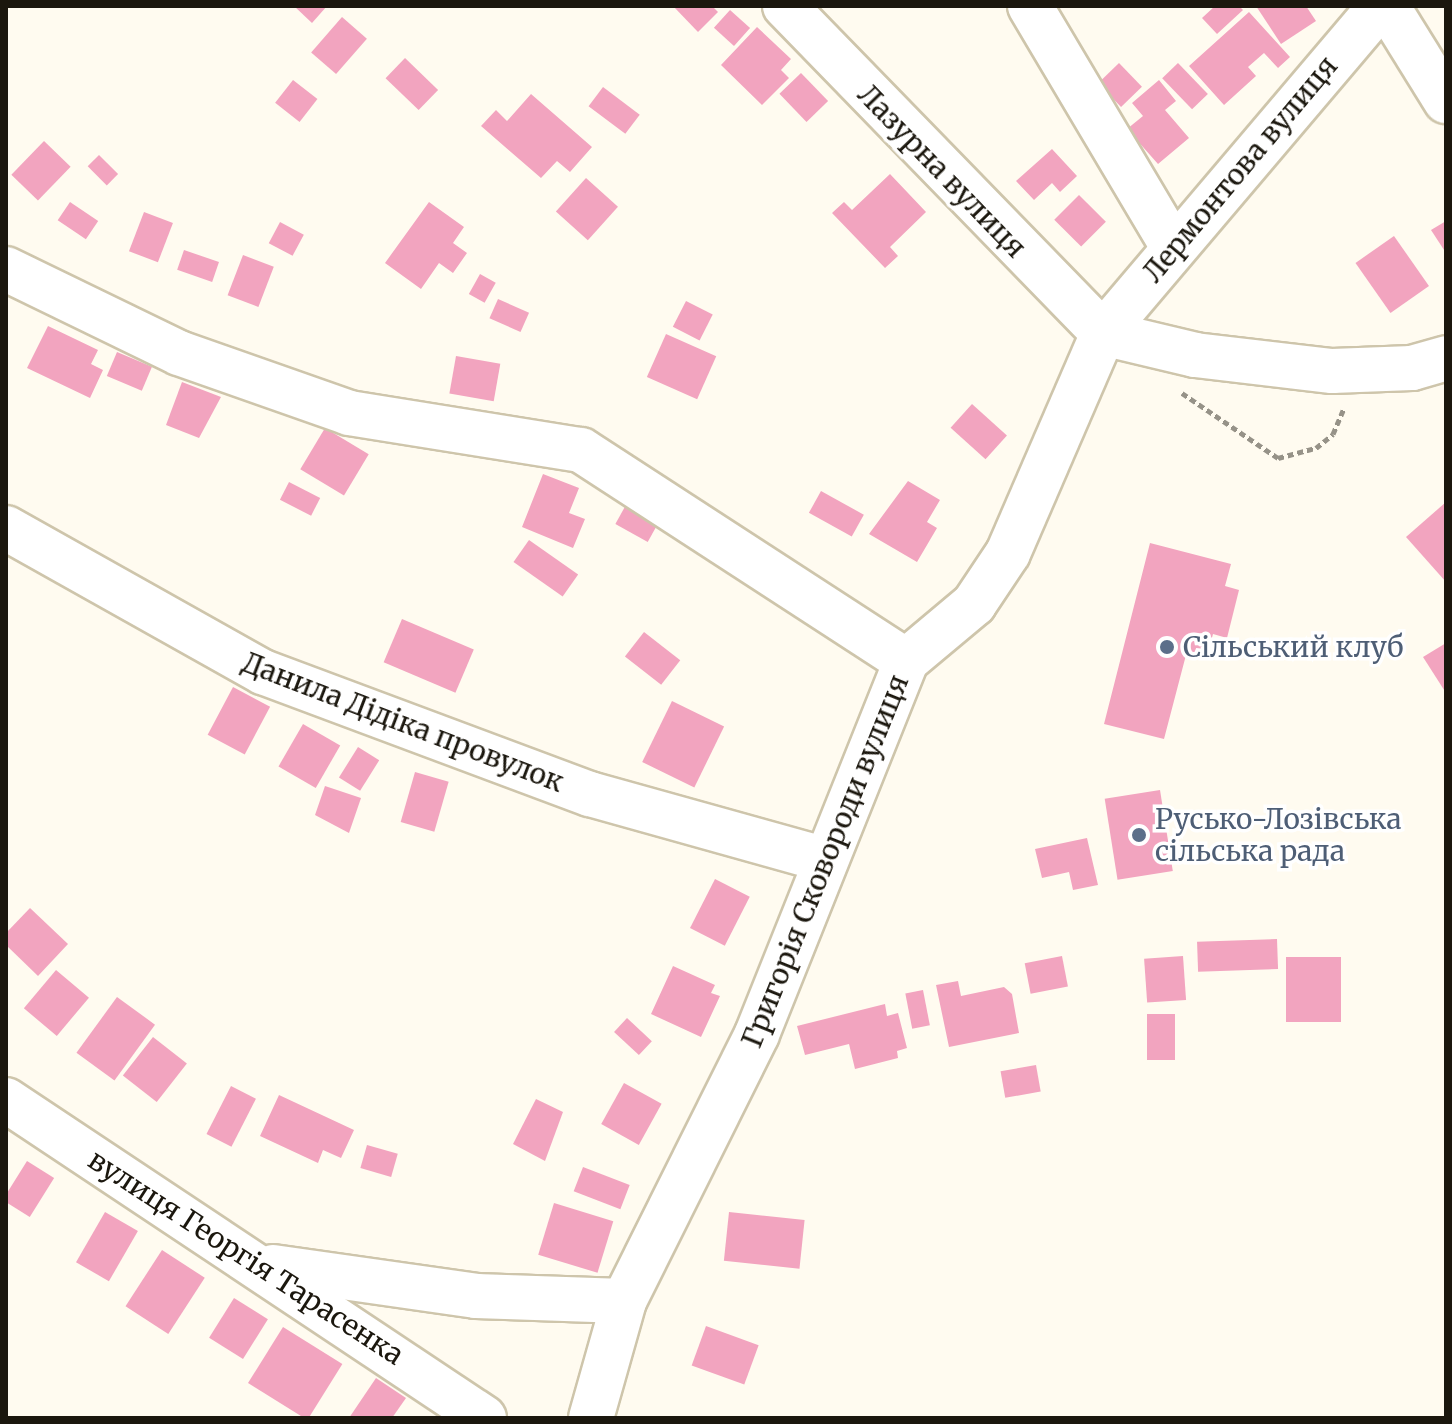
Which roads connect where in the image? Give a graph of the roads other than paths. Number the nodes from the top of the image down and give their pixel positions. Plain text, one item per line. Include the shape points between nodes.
1 (785, 6) edge
2 (1030, 6) edge
3 (1380, 6) edge
4 (1387, 6) edge
5 (1446, 101) edge
6 (1173, 247) junction
7 (6, 269) edge
8 (1103, 333) junction
9 (1446, 358) edge
10 (6, 528) edge
11 (906, 661) junction
12 (823, 859) junction
13 (6, 1100) edge
14 (261, 1266) junction
15 (624, 1301) junction
16 (484, 1418) edge
17 (591, 1418) edge

1 - 8 street, Лазурна вулиця
2 - 6 street
3 - 6 street, Лермонтова вулиця
4 - 5 street
6 - 8 street, Лермонтова вулиця
7 - 11 street via 179,353 349,413 581,450
8 - 9 street via 1195,355 1359,370
8 - 11 street, Григорія Сковороди вулиця via 1008,553 974,604
10 - 12 street, Данила Дідіка провулок via 263,672 590,794
11 - 12 street, Григорія Сковороди вулиця
12 - 15 street, Григорія Сковороди вулиця via 757,1034
13 - 14 street, вулиця Георгія Тарасенка
14 - 15 street via 476,1296
14 - 16 street, вулиця Георгія Тарасенка
15 - 17 street, Григорія Сковороди вулиця

